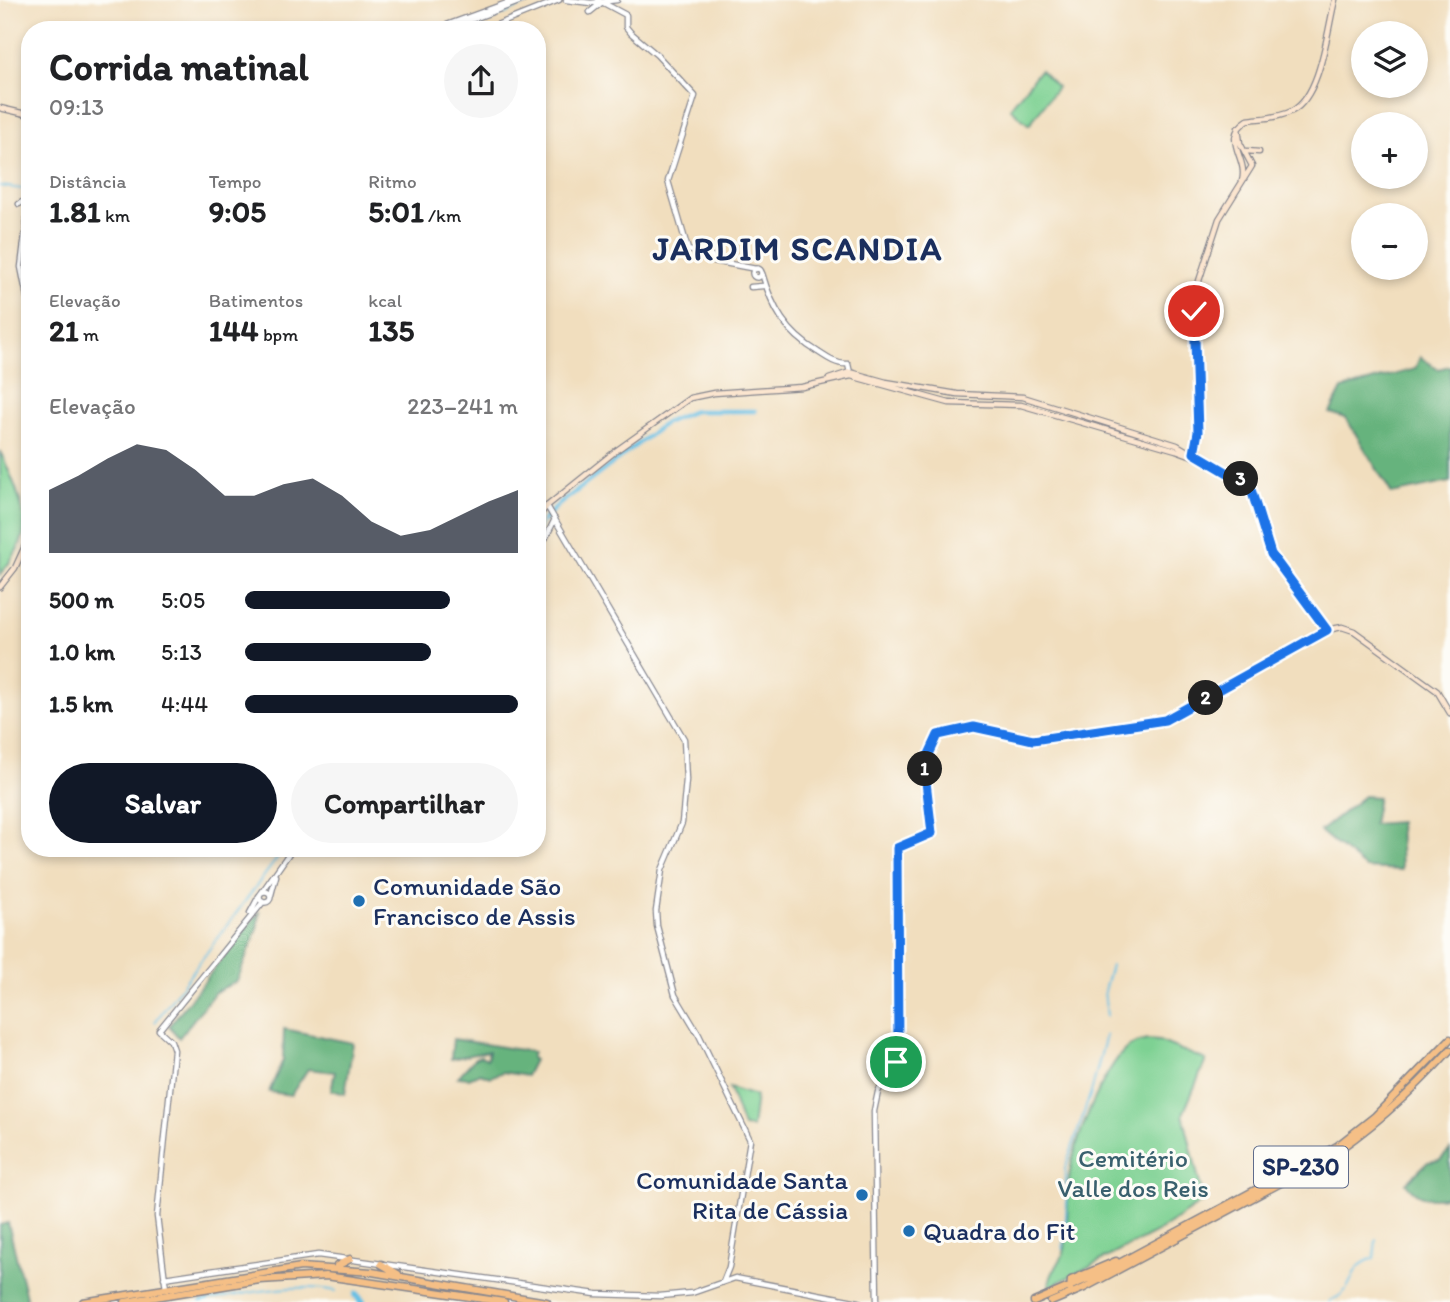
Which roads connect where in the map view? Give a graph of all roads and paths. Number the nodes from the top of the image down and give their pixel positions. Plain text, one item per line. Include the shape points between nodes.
1 (515, 0) edge
2 (524, 0) edge
3 (559, 0) edge
4 (566, 0) edge
5 (617, 0) edge
6 (1335, 0) edge
7 (600, 1) edge
8 (590, 12) dead end
9 (458, 21) edge
10 (468, 21) edge
11 (506, 21) edge
12 (0, 108) edge
13 (21, 113) edge
14 (1238, 128) junction
15 (1245, 150) junction
16 (1259, 152) dead end
17 (1239, 157) junction
18 (1251, 159) junction
19 (1244, 172) junction
20 (1240, 185) junction
21 (754, 270) junction
22 (762, 273) junction
23 (757, 278) junction
24 (751, 287) dead end
25 (765, 288) junction
26 (850, 374) junction
27 (904, 383) junction
28 (902, 390) junction
29 (1192, 455) junction
30 (551, 512) junction
31 (546, 514) edge
32 (546, 527) edge
33 (21, 555) edge
34 (0, 587) edge
35 (1327, 630) junction
36 (1450, 713) edge
37 (287, 857) edge
38 (276, 873) junction
39 (261, 894) junction
40 (270, 896) junction
41 (263, 902) junction
42 (246, 920) junction
43 (1450, 1039) edge
44 (1450, 1050) edge
45 (350, 1259) junction
46 (381, 1264) junction
47 (335, 1267) junction
48 (221, 1269) junction
49 (727, 1272) junction
50 (402, 1276) junction
51 (164, 1278) junction
52 (735, 1278) junction
53 (224, 1282) junction
54 (723, 1282) junction
55 (1071, 1291) junction
56 (153, 1292) junction
57 (164, 1292) junction
58 (859, 1301) edge
59 (1048, 1301) edge
60 (83, 1302) edge
61 (125, 1302) edge
62 (157, 1302) edge
63 (504, 1302) edge
64 (547, 1302) edge
65 (877, 1302) edge
66 (1034, 1302) edge

1 - 9 street
2 - 10 street
3 - 11 street
4 - 7 street
5 - 7 street
6 - 14 main road via 1317,76 1305,101 1290,113 1248,120
7 - 8 street
7 - 21 street via 626,15 628,30 695,100 668,184 688,250
12 - 13 main road
14 - 15 main road
14 - 17 main road via 1234,144
15 - 16 main road
15 - 18 main road
17 - 18 main road
17 - 19 main road
18 - 19 main road
18 - 20 main road via 1250,173
19 - 20 main road
20 - 29 main road via 1220,219 1198,284 1192,334 1198,432
21 - 22 street
21 - 23 street
22 - 23 street
22 - 25 street
23 - 25 street
24 - 25 street
25 - 26 street via 789,330 824,356 848,364
26 - 27 main road
26 - 28 main road
26 - 30 main road via 824,382 690,397 629,441
27 - 28 main road
27 - 29 main road via 957,394 1023,397 1168,442
28 - 29 main road via 949,403 1021,405
29 - 35 main road via 1250,486 1271,554
30 - 31 main road
30 - 32 street
30 - 49 street via 685,746 682,823 665,862 656,911 675,995 751,1145
33 - 34 main road
35 - 36 main road via 1342,627 1353,631 1437,691
35 - 65 street via 1165,720 1019,739 974,727 938,735 924,765 932,833 897,848 898,1056 874,1106
37 - 38 street
38 - 39 street
38 - 40 street
39 - 40 street
39 - 41 street
39 - 42 street
40 - 41 street
41 - 42 street
42 - 51 street via 159,1030 171,1041 174,1055 157,1216
43 - 55 highway, SP-230 via 1375,1116 1337,1146
44 - 55 highway, SP-230 via 1332,1155
45 - 46 street
45 - 47 highway
45 - 48 street via 318,1255
46 - 50 highway
46 - 54 street via 611,1295 692,1293
47 - 50 highway
47 - 53 highway via 301,1267
48 - 51 street
48 - 53 street
49 - 52 street
49 - 54 street
50 - 64 highway
51 - 56 street
51 - 57 street
52 - 54 street
52 - 58 street
53 - 57 highway
53 - 63 highway via 326,1276
55 - 59 highway, SP-230
56 - 57 highway
56 - 60 highway
57 - 61 highway
57 - 62 highway
59 - 66 highway, SP-230

